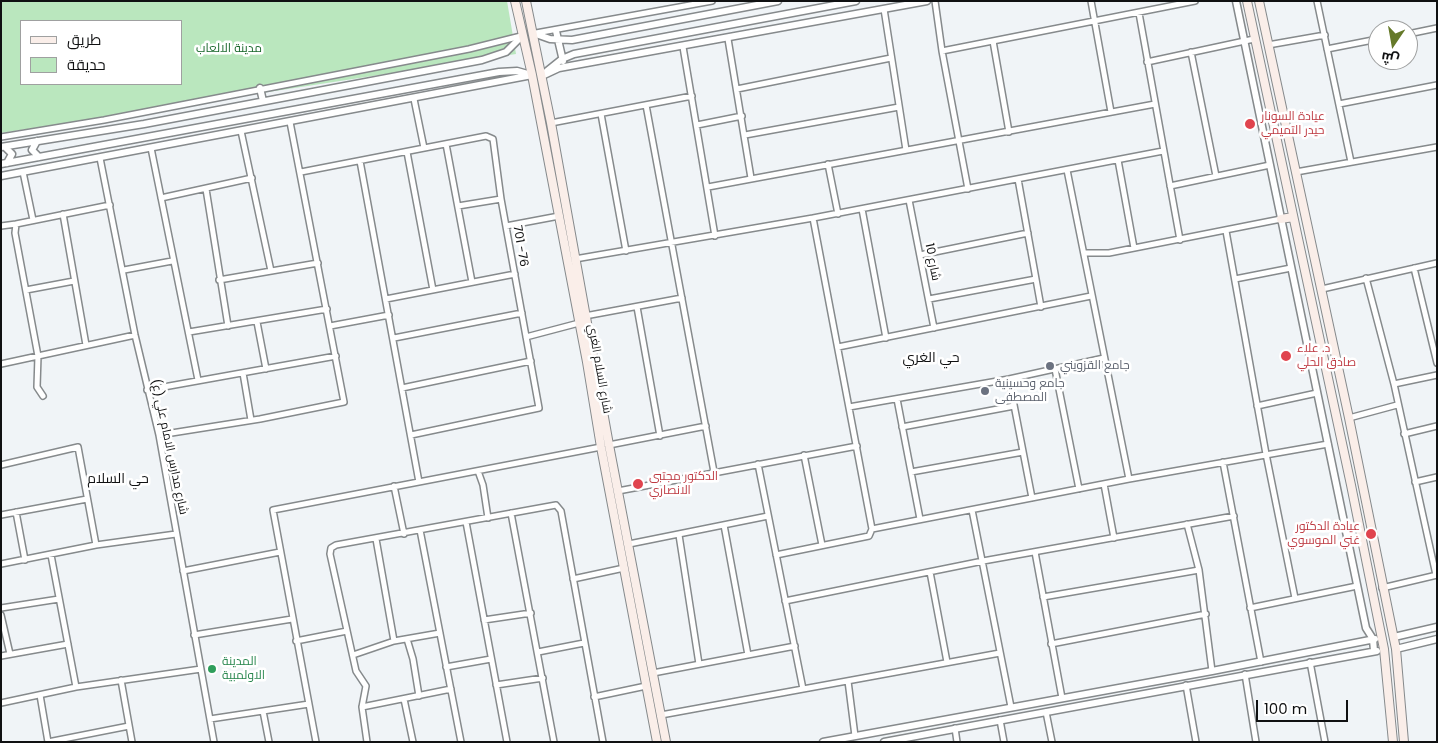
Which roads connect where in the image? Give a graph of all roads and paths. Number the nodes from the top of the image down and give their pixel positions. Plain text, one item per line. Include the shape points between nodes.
1 (515, 1) edge
2 (526, 1) edge
3 (712, 1) edge
4 (778, 1) edge
5 (927, 1) edge
6 (935, 1) edge
7 (1091, 1) edge
8 (1195, 1) edge
9 (1236, 1) edge
10 (1247, 1) edge
11 (1259, 1) edge
12 (1317, 1) edge
13 (853, 2) edge
14 (745, 4) edge
15 (884, 9) junction
16 (1139, 13) junction
17 (748, 22) junction
18 (1094, 22) junction
19 (1437, 28) edge
20 (556, 31) junction
21 (1418, 32) edge
22 (533, 34) junction
23 (751, 34) junction
24 (1325, 35) junction
25 (522, 36) junction
26 (728, 39) junction
27 (1254, 39) junction
28 (558, 40) junction
29 (993, 41) junction
30 (1244, 41) junction
31 (1368, 41) edge
32 (1268, 45) junction
33 (682, 47) junction
34 (1327, 49) junction
35 (942, 51) junction
36 (1191, 52) junction
37 (891, 58) junction
38 (562, 59) junction
39 (1148, 62) junction
40 (460, 64) junction
41 (564, 67) junction
42 (532, 75) junction
43 (542, 76) junction
44 (463, 78) junction
45 (1437, 85) edge
46 (260, 88) junction
47 (737, 89) junction
48 (692, 96) junction
49 (414, 99) junction
50 (263, 101) junction
51 (1155, 104) junction
52 (1339, 104) junction
53 (646, 105) junction
54 (899, 107) junction
55 (1111, 112) junction
56 (601, 114) junction
57 (266, 116) junction
58 (742, 116) junction
59 (290, 122) junction
60 (551, 123) junction
61 (697, 125) junction
62 (268, 126) junction
63 (1285, 128) junction
64 (241, 131) junction
65 (1274, 131) junction
66 (1009, 132) junction
67 (745, 135) junction
68 (1, 137) edge
69 (37, 141) junction
70 (959, 141) junction
71 (446, 144) junction
72 (3, 147) edge
73 (1437, 147) edge
74 (151, 148) junction
75 (424, 148) junction
76 (906, 150) junction
77 (1163, 151) junction
78 (407, 152) junction
79 (38, 157) junction
80 (100, 158) junction
81 (1118, 160) junction
82 (360, 161) junction
83 (1350, 162) junction
84 (4, 164) edge
85 (828, 164) junction
86 (1270, 165) junction
87 (1067, 170) junction
88 (24, 172) junction
89 (301, 172) junction
90 (1296, 172) junction
91 (1, 176) edge
92 (1216, 176) junction
93 (252, 178) junction
94 (751, 178) junction
95 (1018, 179) junction
96 (708, 186) junction
97 (1170, 186) junction
98 (206, 189) junction
99 (968, 189) junction
100 (161, 198) junction
101 (560, 198) junction
102 (501, 199) junction
103 (910, 200) junction
104 (110, 205) junction
105 (458, 206) junction
106 (862, 209) junction
107 (62, 214) junction
108 (838, 214) junction
109 (559, 216) junction
110 (1293, 217) junction
111 (814, 218) junction
112 (33, 220) junction
113 (1281, 220) junction
114 (16, 224) junction
115 (1, 226) edge
116 (506, 226) junction
117 (1226, 231) junction
118 (1028, 233) junction
119 (715, 236) junction
120 (1180, 240) junction
121 (672, 243) junction
122 (1134, 248) junction
123 (626, 252) junction
124 (1084, 253) junction
125 (920, 255) junction
126 (575, 259) junction
127 (172, 261) junction
128 (318, 263) junction
129 (1437, 263) edge
130 (1291, 268) junction
131 (1414, 268) junction
132 (124, 270) junction
133 (271, 271) junction
134 (515, 274) junction
135 (1366, 278) junction
136 (1036, 279) junction
137 (1235, 279) junction
138 (219, 280) junction
139 (74, 281) junction
140 (472, 282) junction
141 (1322, 288) junction
142 (26, 290) junction
143 (433, 290) junction
144 (1091, 296) junction
145 (386, 298) junction
146 (682, 298) junction
147 (929, 299) junction
148 (637, 307) junction
149 (1041, 307) junction
150 (327, 309) junction
151 (522, 313) junction
152 (389, 315) junction
153 (585, 316) junction
154 (257, 322) junction
155 (579, 323) junction
156 (228, 326) junction
157 (330, 326) junction
158 (934, 328) junction
159 (189, 332) junction
160 (135, 335) junction
161 (526, 337) junction
162 (394, 338) junction
163 (886, 338) junction
164 (86, 346) junction
165 (838, 348) junction
166 (1323, 355) junction
167 (38, 356) junction
168 (336, 356) junction
169 (1310, 357) junction
170 (1104, 358) junction
171 (531, 361) junction
172 (591, 361) junction
173 (1437, 363) edge
174 (1, 364) edge
175 (266, 368) junction
176 (1055, 370) junction
177 (243, 373) junction
178 (1437, 375) edge
179 (1009, 379) junction
180 (198, 380) junction
181 (1394, 384) junction
182 (402, 388) junction
183 (147, 390) junction
184 (1317, 393) junction
185 (43, 396) dead end
186 (897, 398) junction
187 (1014, 406) junction
188 (1257, 406) junction
189 (1397, 406) junction
190 (849, 407) junction
191 (1349, 418) junction
192 (251, 420) junction
193 (706, 426) junction
194 (1437, 426) edge
195 (902, 427) junction
196 (1404, 434) junction
197 (158, 435) junction
198 (411, 435) junction
199 (660, 436) junction
200 (1328, 444) junction
201 (605, 446) junction
202 (856, 446) junction
203 (1023, 452) junction
204 (1266, 454) junction
205 (804, 455) junction
206 (1223, 462) junction
207 (758, 464) junction
208 (1, 465) edge
209 (478, 471) junction
210 (714, 472) junction
211 (911, 472) junction
212 (1437, 477) edge
213 (1129, 479) junction
214 (419, 482) junction
215 (1362, 482) junction
216 (1415, 482) junction
217 (1104, 484) junction
218 (1351, 485) junction
219 (394, 486) junction
220 (1079, 489) junction
221 (618, 491) junction
222 (1032, 498) junction
223 (86, 499) junction
224 (972, 510) junction
225 (16, 512) junction
226 (511, 513) junction
227 (1, 515) edge
228 (768, 516) junction
229 (1234, 516) junction
230 (488, 518) junction
231 (920, 520) junction
232 (466, 522) junction
233 (1187, 524) junction
234 (724, 525) junction
235 (872, 529) junction
236 (420, 530) junction
237 (176, 534) junction
238 (404, 534) junction
239 (679, 535) junction
240 (1114, 538) junction
241 (376, 539) junction
242 (629, 544) junction
243 (96, 545) junction
244 (822, 545) junction
245 (280, 552) junction
246 (1035, 552) junction
247 (51, 555) junction
248 (776, 555) junction
249 (25, 560) junction
250 (984, 561) junction
251 (1, 564) edge
252 (624, 568) junction
253 (1199, 570) junction
254 (183, 571) junction
255 (930, 572) junction
256 (1436, 575) edge
257 (573, 579) junction
258 (1357, 586) junction
259 (1382, 588) junction
260 (1043, 597) junction
261 (1295, 598) junction
262 (59, 599) junction
263 (785, 601) junction
264 (1, 608) edge
265 (1250, 608) junction
266 (530, 613) junction
267 (638, 613) junction
268 (1206, 614) junction
269 (1, 615) edge
270 (292, 619) junction
271 (484, 620) junction
272 (1437, 627) edge
273 (346, 631) junction
274 (440, 633) junction
275 (194, 635) junction
276 (1394, 637) junction
277 (1381, 638) junction
278 (407, 639) junction
279 (1437, 639) edge
280 (1373, 640) junction
281 (296, 641) junction
282 (394, 641) junction
283 (584, 643) junction
284 (68, 644) junction
285 (1051, 644) junction
286 (795, 646) junction
287 (1384, 650) junction
288 (1396, 650) junction
289 (1374, 651) junction
290 (538, 652) junction
291 (1000, 652) junction
292 (10, 654) junction
293 (353, 655) junction
294 (748, 655) junction
295 (1, 656) edge
296 (491, 659) junction
297 (947, 662) junction
298 (1261, 662) junction
299 (1310, 662) junction
300 (699, 664) junction
301 (446, 667) junction
302 (200, 669) junction
303 (1212, 671) junction
304 (653, 673) junction
305 (1245, 674) junction
306 (543, 678) junction
307 (121, 680) junction
308 (848, 681) junction
309 (496, 685) junction
310 (1136, 685) junction
311 (1186, 685) junction
312 (646, 686) junction
313 (76, 687) junction
314 (803, 689) junction
315 (451, 690) junction
316 (1137, 694) junction
317 (40, 695) junction
318 (419, 696) junction
319 (594, 697) junction
320 (1062, 698) junction
321 (404, 699) junction
322 (1, 703) edge
323 (309, 704) junction
324 (362, 707) junction
325 (1011, 707) junction
326 (263, 711) junction
327 (1046, 712) junction
328 (661, 715) junction
329 (210, 719) junction
330 (1000, 720) junction
331 (129, 726) junction
332 (916, 726) junction
333 (955, 728) junction
334 (855, 736) junction
335 (917, 736) junction
336 (68, 739) edge
337 (1194, 741) edge
338 (48, 742) edge
339 (132, 742) edge
340 (214, 742) edge
341 (269, 742) edge
342 (316, 742) edge
343 (367, 742) edge
344 (413, 742) edge
345 (461, 742) edge
346 (508, 742) edge
347 (554, 742) edge
348 (603, 742) edge
349 (657, 742) edge
350 (666, 742) edge
351 (823, 742) edge
352 (884, 742) edge
353 (958, 742) edge
354 (1004, 742) edge
355 (1052, 742) edge
356 (1256, 742) edge
357 (1325, 742) edge
358 (1392, 742) edge
359 (1404, 742) edge

1 - 25 main road, شارع السلام الغري
2 - 22 main road, شارع السلام الغري
3 - 20 street
4 - 14 street
5 - 15 street
6 - 35 street
7 - 18 street
8 - 16 street
9 - 30 street
10 - 27 main road
11 - 32 main road
12 - 24 street
13 - 17 street
14 - 28 street via 572,40
15 - 23 street
15 - 37 street
16 - 18 street
16 - 39 street
17 - 23 street
17 - 38 street via 574,54
18 - 29 street
18 - 55 street
19 - 21 street
20 - 22 street
20 - 28 street
22 - 28 street
22 - 43 main road, شارع السلام الغري
23 - 26 street
24 - 32 street
24 - 34 street
25 - 40 street via 506,52
25 - 42 main road, شارع السلام الغري
25 - 46 street
26 - 33 street
26 - 47 street
27 - 30 street
27 - 65 main road
28 - 38 street
29 - 35 street
29 - 66 street
30 - 36 street
30 - 86 street
31 - 34 street
32 - 63 main road
33 - 41 street
33 - 48 street
34 - 52 street
35 - 70 street
36 - 39 street
36 - 92 street
37 - 47 street
37 - 54 street
38 - 41 street
38 - 43 street
39 - 51 street
40 - 44 street via 467,70
40 - 50 street
41 - 43 street
42 - 44 street via 517,71
42 - 49 street
42 - 101 main road, شارع السلام الغري
43 - 60 main road, شارع السلام الغري
44 - 57 street
45 - 52 street
46 - 50 street
46 - 68 street
47 - 58 street
48 - 53 street
48 - 61 street
49 - 59 street
49 - 75 street
50 - 69 street
51 - 55 street
51 - 77 street
52 - 83 street
53 - 56 street
53 - 121 street
54 - 67 street
54 - 76 street
55 - 66 street
56 - 60 street
56 - 123 street
57 - 62 street
57 - 79 street
58 - 61 street
58 - 67 street
59 - 62 street
59 - 89 street
60 - 101 main road, شارع السلام الغري
61 - 96 street
62 - 64 street
63 - 65 main road
63 - 90 main road
64 - 74 street
64 - 93 street
65 - 110 main road
66 - 70 street
67 - 94 street
69 - 72 street
69 - 79 street via 32,150
70 - 76 street
70 - 99 street
71 - 75 street
71 - 102 street, 701 -76 via 489,136 493,139
71 - 105 street
72 - 84 street via 12,154
73 - 83 street
74 - 80 street
74 - 100 street
75 - 78 street
76 - 85 street
77 - 81 street
77 - 97 street
78 - 82 street
78 - 143 street
79 - 84 street
80 - 88 street
80 - 104 street, شارع مدارس الامام علي (ع)
81 - 87 street
81 - 122 street
82 - 89 street
82 - 145 street
83 - 90 street
85 - 94 street
85 - 108 street
86 - 92 street
86 - 113 street
87 - 95 street
87 - 124 street
88 - 91 street
88 - 112 street
89 - 128 street
90 - 141 main road
92 - 97 street
93 - 98 street
93 - 133 street
94 - 96 street
95 - 99 street
95 - 118 street
96 - 119 street
97 - 120 street
98 - 100 street
98 - 138 street
99 - 103 street
100 - 127 street
101 - 109 main road, شارع السلام الغري
101 - 126 main road, شارع السلام الغري
102 - 105 street
102 - 116 street, 701 -76
103 - 106 street
103 - 125 street, شارع 10
104 - 107 street
104 - 132 street, شارع مدارس الامام علي (ع)
105 - 140 street
106 - 108 street
106 - 163 street
107 - 112 street
107 - 139 street
108 - 111 street
109 - 116 street
109 - 155 main road, شارع السلام الغري
110 - 113 main road
110 - 166 main road
111 - 119 street
111 - 165 street
112 - 114 street
113 - 117 street
113 - 130 street
114 - 115 street
114 - 142 street via 14,229
116 - 134 street, 701 -76
117 - 120 street
117 - 137 street
118 - 125 street
118 - 136 street
119 - 121 street
120 - 122 street
121 - 123 street
121 - 146 street
122 - 124 street
123 - 126 street
124 - 144 street
125 - 147 street, شارع 10
126 - 153 main road, شارع السلام الغري
127 - 132 street
127 - 159 street
128 - 133 street
128 - 150 street
129 - 131 street
130 - 137 street
130 - 169 street
131 - 135 street
131 - 173 street
132 - 160 street, شارع مدارس الامام علي (ع)
133 - 138 street
134 - 140 street
134 - 151 street, 701 -76
135 - 141 street
135 - 181 street
136 - 147 street
136 - 149 street
137 - 188 street
138 - 156 street
139 - 142 street
139 - 164 street
140 - 143 street
141 - 191 main road
142 - 167 street
143 - 145 street
144 - 149 street
144 - 170 street
145 - 152 street
146 - 148 street
146 - 193 street
147 - 158 street, شارع 10
148 - 153 street
148 - 199 street
149 - 158 street
150 - 154 street
150 - 157 street
151 - 161 street, 701 -76
151 - 162 street
152 - 157 street
152 - 162 street
153 - 172 main road, شارع السلام الغري
154 - 156 street
154 - 175 street
155 - 161 street
155 - 172 main road, شارع السلام الغري
156 - 159 street
157 - 168 street
158 - 163 street
159 - 180 street
160 - 164 street
160 - 183 street, شارع مدارس الامام علي (ع)
161 - 171 street, 701 -76
162 - 182 street
163 - 165 street
164 - 167 street
165 - 190 street
166 - 169 main road
166 - 218 main road
167 - 174 street
167 - 185 street via 37,386
168 - 175 street
168 - 192 street via 344,402
169 - 184 street
170 - 176 street
170 - 213 street
171 - 182 street
171 - 198 street, 701 -76 via 539,408
172 - 201 main road, شارع السلام الغري
175 - 177 street
176 - 179 street
176 - 220 street
177 - 180 street
177 - 192 street
178 - 181 street
179 - 186 street
179 - 187 street
180 - 183 street
181 - 189 street
182 - 198 street
183 - 197 street, شارع مدارس الامام علي (ع)
184 - 188 street
184 - 200 street
186 - 190 street
186 - 195 street
187 - 195 street
187 - 203 street
188 - 204 street
189 - 191 street
189 - 196 street
190 - 202 street
191 - 215 main road
192 - 197 street
193 - 199 street
193 - 210 street
194 - 196 street
195 - 211 street
196 - 216 street
197 - 237 street, شارع مدارس الامام علي (ع)
198 - 214 street
199 - 201 street
200 - 204 street
200 - 258 street
201 - 209 street
201 - 221 main road, شارع السلام الغري
201 - 252 main road, شارع السلام الغري
202 - 205 street
202 - 235 street
203 - 211 street
203 - 222 street
204 - 206 street
204 - 261 street
205 - 207 street
205 - 244 street
206 - 213 street
206 - 229 street
207 - 210 street
207 - 228 street
208 - 223 street via 78,447
209 - 214 street
209 - 230 street
210 - 221 street
211 - 231 street
212 - 216 street
213 - 217 street
214 - 219 street
215 - 218 main road
215 - 259 main road
216 - 256 street
217 - 220 street
217 - 240 street
218 - 277 main road
219 - 238 street
219 - 245 street via 273,510
220 - 222 street
221 - 242 main road, شارع السلام الغري
222 - 224 street
223 - 225 street
223 - 243 street
224 - 231 street
224 - 250 street
225 - 227 street
225 - 249 street
226 - 230 street
226 - 257 street via 559,506
226 - 266 street
228 - 234 street
228 - 248 street
229 - 233 street
229 - 265 street
230 - 232 street
231 - 235 street
232 - 236 street
232 - 271 street
233 - 240 street
233 - 253 street
234 - 239 street
234 - 294 street
235 - 244 street via 869,536
236 - 238 street
236 - 274 street
237 - 243 street
237 - 254 street, شارع مدارس الامام علي (ع)
238 - 241 street
239 - 242 street
239 - 300 street
240 - 246 street
241 - 273 street via 331,548
241 - 282 street
242 - 267 main road, شارع السلام الغري
243 - 247 street
244 - 248 street
245 - 254 street
245 - 270 street
246 - 250 street
246 - 260 street
247 - 249 street
247 - 262 street
248 - 263 street
249 - 251 street
250 - 255 street
250 - 291 street
252 - 257 street
252 - 267 main road, شارع السلام الغري
253 - 260 street
253 - 268 street
254 - 275 street, شارع مدارس الامام علي (ع)
255 - 263 street
255 - 297 street
256 - 259 street
257 - 283 street
258 - 261 street
258 - 280 street via 1366,628
259 - 276 main road
260 - 285 street
261 - 265 street
262 - 264 street
262 - 284 street
263 - 286 street
265 - 298 street
266 - 271 street
266 - 290 street
267 - 304 main road, شارع السلام الغري
267 - 312 main road, شارع السلام الغري
268 - 285 street
268 - 303 street
269 - 292 street
270 - 275 street
270 - 281 street
271 - 296 street
272 - 276 street
273 - 281 street
273 - 293 street
274 - 278 street
274 - 301 street
275 - 302 street, شارع مدارس الامام علي (ع)
276 - 288 main road
277 - 280 street
277 - 287 main road
278 - 282 street
278 - 318 street
279 - 288 street
280 - 289 street
280 - 298 street
281 - 323 street
282 - 293 street
283 - 290 street
283 - 319 street
284 - 292 street
284 - 313 street
285 - 320 street
286 - 294 street
286 - 314 street
287 - 289 street
287 - 358 main road
288 - 359 main road
289 - 299 street
290 - 306 street
291 - 297 street
291 - 325 street
292 - 295 street
293 - 324 street via 356,671 366,686
294 - 300 street
296 - 301 street
296 - 309 street
297 - 308 street
298 - 303 street
299 - 305 street
299 - 357 street
300 - 304 street
301 - 315 street
302 - 307 street
302 - 329 street, شارع مدارس الامام علي (ع)
303 - 310 street
304 - 328 main road, شارع السلام الغري
305 - 311 street
305 - 356 street
306 - 309 street
306 - 347 street
307 - 313 street
307 - 331 street
308 - 314 street
308 - 334 street
309 - 346 street
310 - 316 street
310 - 320 street
311 - 316 street
311 - 337 street
312 - 319 street
312 - 349 main road, شارع السلام الغري
313 - 317 street
314 - 328 street
315 - 318 street
315 - 345 street
316 - 327 street
317 - 322 street
317 - 338 street
318 - 321 street
319 - 348 street
320 - 325 street
321 - 324 street
321 - 344 street
323 - 326 street
323 - 342 street
324 - 343 street
325 - 332 street
326 - 329 street
326 - 341 street
327 - 330 street
327 - 355 street
328 - 350 main road, شارع السلام الغري
329 - 340 street, شارع مدارس الامام علي (ع)
330 - 333 street
330 - 354 street
331 - 336 street
331 - 339 street
332 - 334 street
332 - 335 street
333 - 335 street
333 - 353 street
334 - 351 street
335 - 352 street
336 - 338 street

